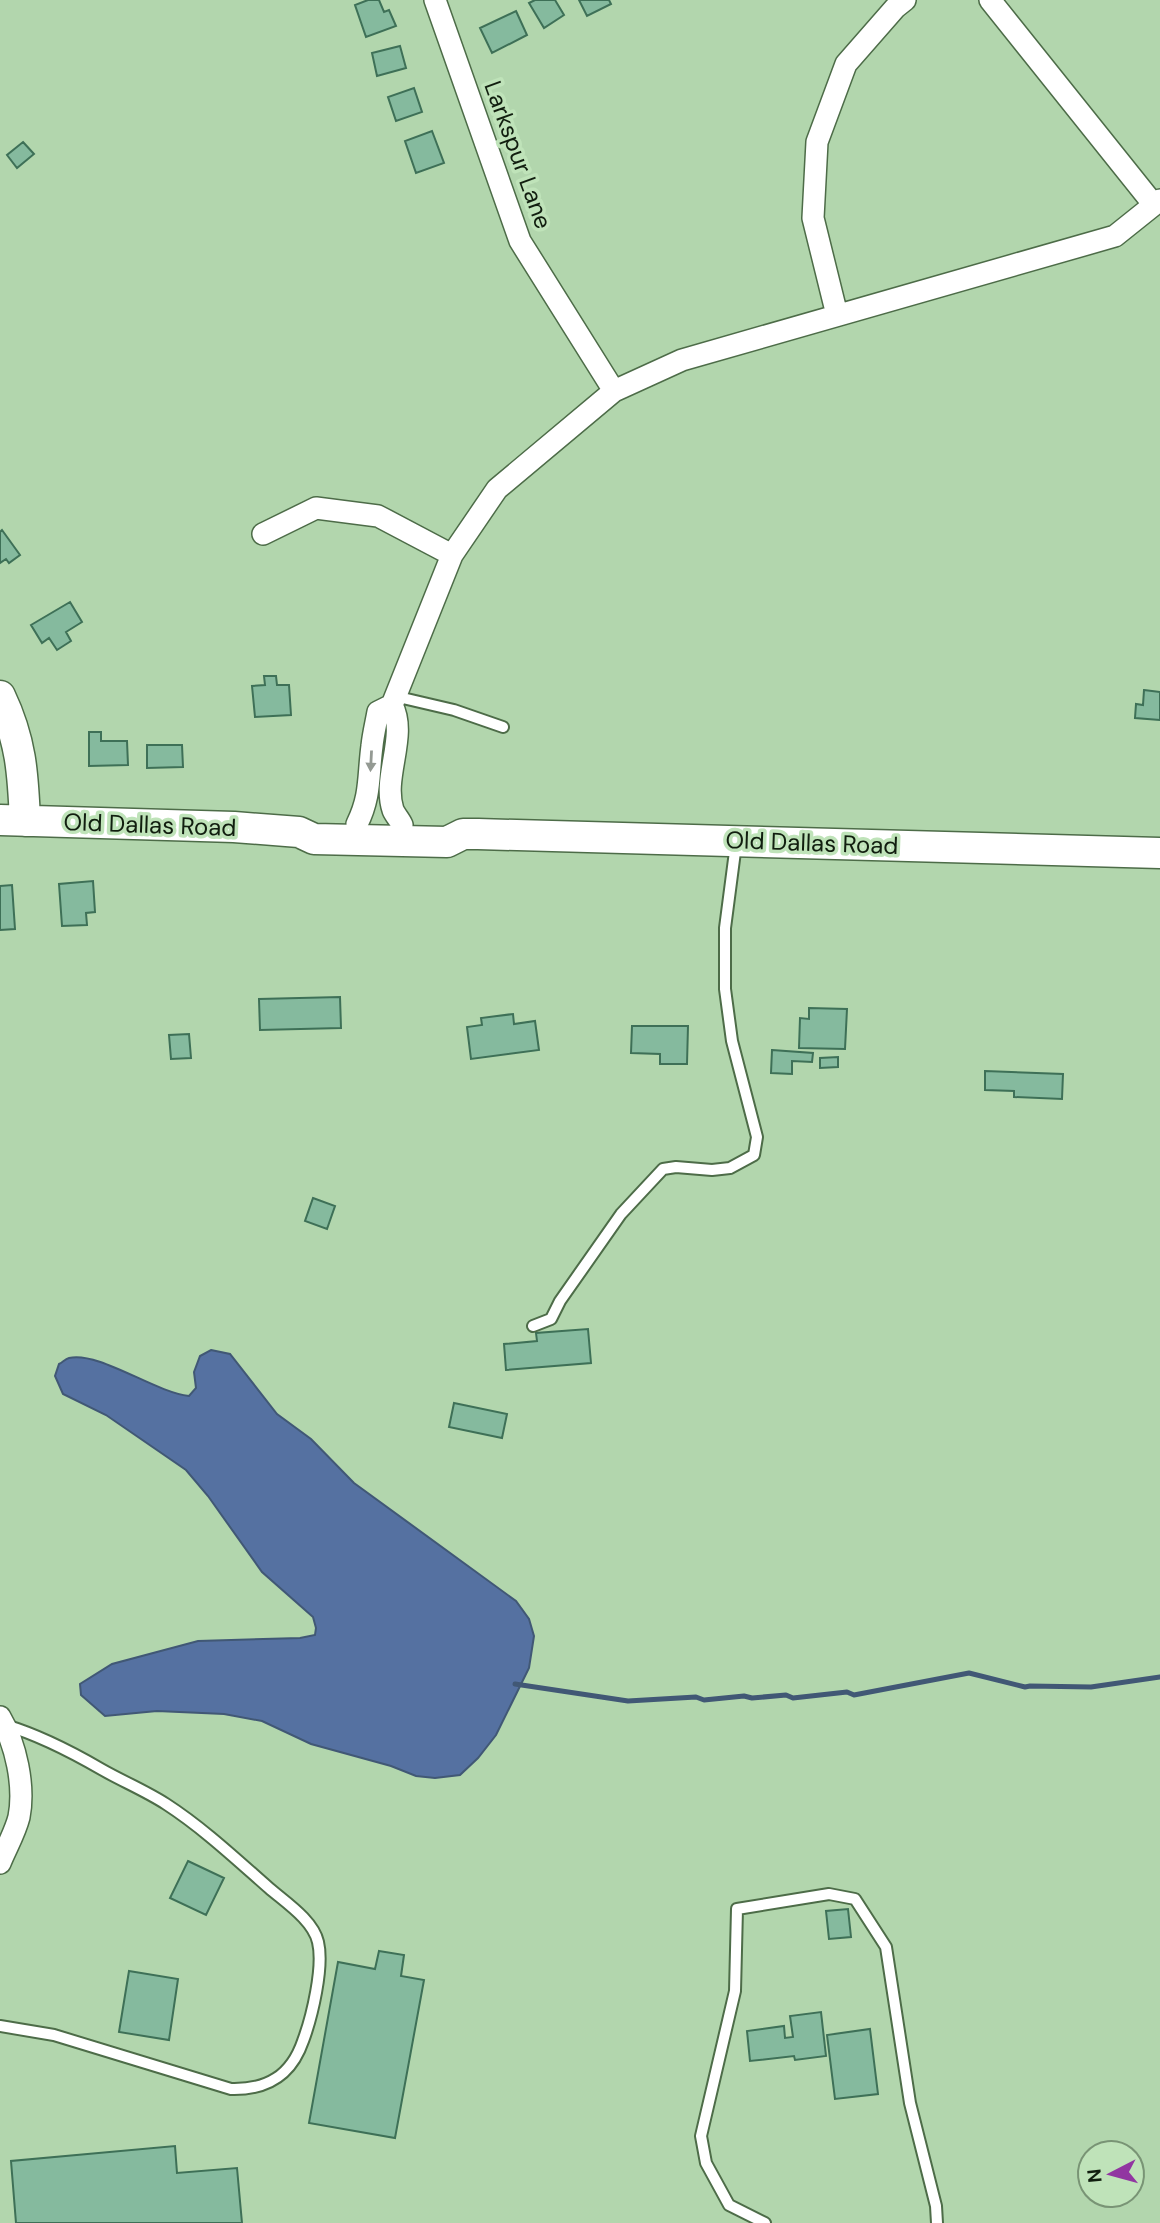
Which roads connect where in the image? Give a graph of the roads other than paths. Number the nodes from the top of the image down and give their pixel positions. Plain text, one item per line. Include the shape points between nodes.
1 (905, 0) edge
2 (990, 0) edge
3 (443, 3) edge
4 (1157, 203) edge
5 (837, 315) junction
6 (614, 391) junction
7 (263, 534) dead end
8 (452, 555) junction
9 (0, 696) edge
10 (393, 701) junction
11 (503, 727) dead end
12 (12, 821) edge
13 (357, 824) junction
14 (402, 825) junction
15 (299, 832) junction
16 (463, 834) junction
17 (736, 841) junction
18 (1160, 853) edge
19 (533, 1326) dead end
20 (3, 1721) edge
21 (0, 1863) edge
22 (0, 2026) edge
23 (765, 2223) edge
24 (937, 2223) edge

1 - 5 street via 846,64 817,142 813,218
2 - 4 street
3 - 6 street, Larkspur Lane via 520,241
4 - 5 street via 1115,236
5 - 6 street via 682,360
6 - 8 street via 497,489
7 - 8 street via 316,508 378,516
8 - 10 street
9 - 12 main road via 23,767
10 - 11 lane via 454,710
10 -> 13 street via 378,712 370,785
10 - 14 street via 397,716 391,785 393,810
12 - 15 main road, Old Dallas Road
13 - 14 main road, Old Dallas Road
13 - 15 main road, Old Dallas Road via 315,823
14 - 16 main road, Old Dallas Road via 450,827
15 - 16 main road, Old Dallas Road via 314,839 447,842
16 - 17 main road, Old Dallas Road
17 - 18 main road, Old Dallas Road
17 - 19 lane via 725,928 725,989 732,1041 757,1137 754,1155 730,1168 663,1169 621,1214 551,1319
20 - 21 street via 18,1769 20,1805
20 - 22 lane via 166,1804 310,1925 318,1942 319,1969 298,2056 269,2084 250,2090 231,2089 54,2035
23 - 24 lane via 729,2205 706,2163 701,2136 735,1991 737,1909 829,1894 855,1899 886,1947 911,2103

